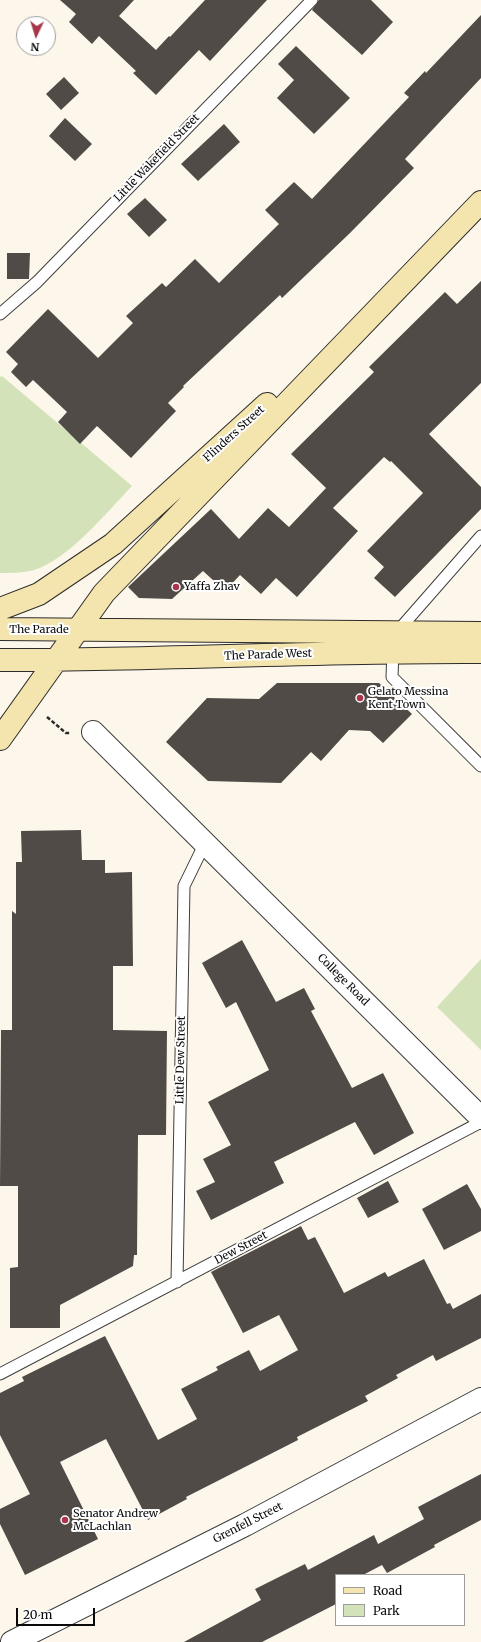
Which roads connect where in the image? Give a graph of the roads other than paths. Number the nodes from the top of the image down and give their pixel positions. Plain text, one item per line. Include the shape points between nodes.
1 (312, 0) edge
2 (481, 202) edge
3 (420, 265) junction
4 (0, 314) edge
5 (481, 536) edge
6 (39, 594) junction
7 (0, 595) edge
8 (0, 609) edge
9 (0, 630) edge
10 (77, 630) junction
11 (481, 633) edge
12 (394, 642) junction
13 (481, 652) edge
14 (0, 660) edge
15 (56, 660) junction
16 (93, 732) road end
17 (0, 739) edge
18 (481, 766) edge
19 (205, 843) junction
20 (481, 1118) edge
21 (481, 1122) edge
22 (177, 1282) junction
23 (0, 1374) edge
24 (481, 1399) edge
25 (12, 1642) edge

1 - 4 lane, Little Wakefield Street via 37,282
2 - 3 main road, Flinders Street
3 - 6 main road, Flinders Street via 114,544
3 - 10 main road, Flinders Street via 104,593
5 - 12 lane
6 - 7 main road
6 - 8 main road, Flinders Street
9 - 10 main road, The Parade
10 - 12 main road, The Parade West
10 - 15 main road, Flinders Street
11 - 12 main road, The Parade West
12 - 13 main road, The Parade West
12 - 15 main road, The Parade West via 137,660
12 - 18 lane via 392,677
14 - 15 main road
15 - 17 main road, Flinders Street
16 - 19 street, College Road
19 - 20 street, College Road
19 - 22 lane, Little Dew Street via 184,886
21 - 22 lane, Dew Street
22 - 23 lane, Dew Street
24 - 25 street, Grenfell Street via 245,1526

